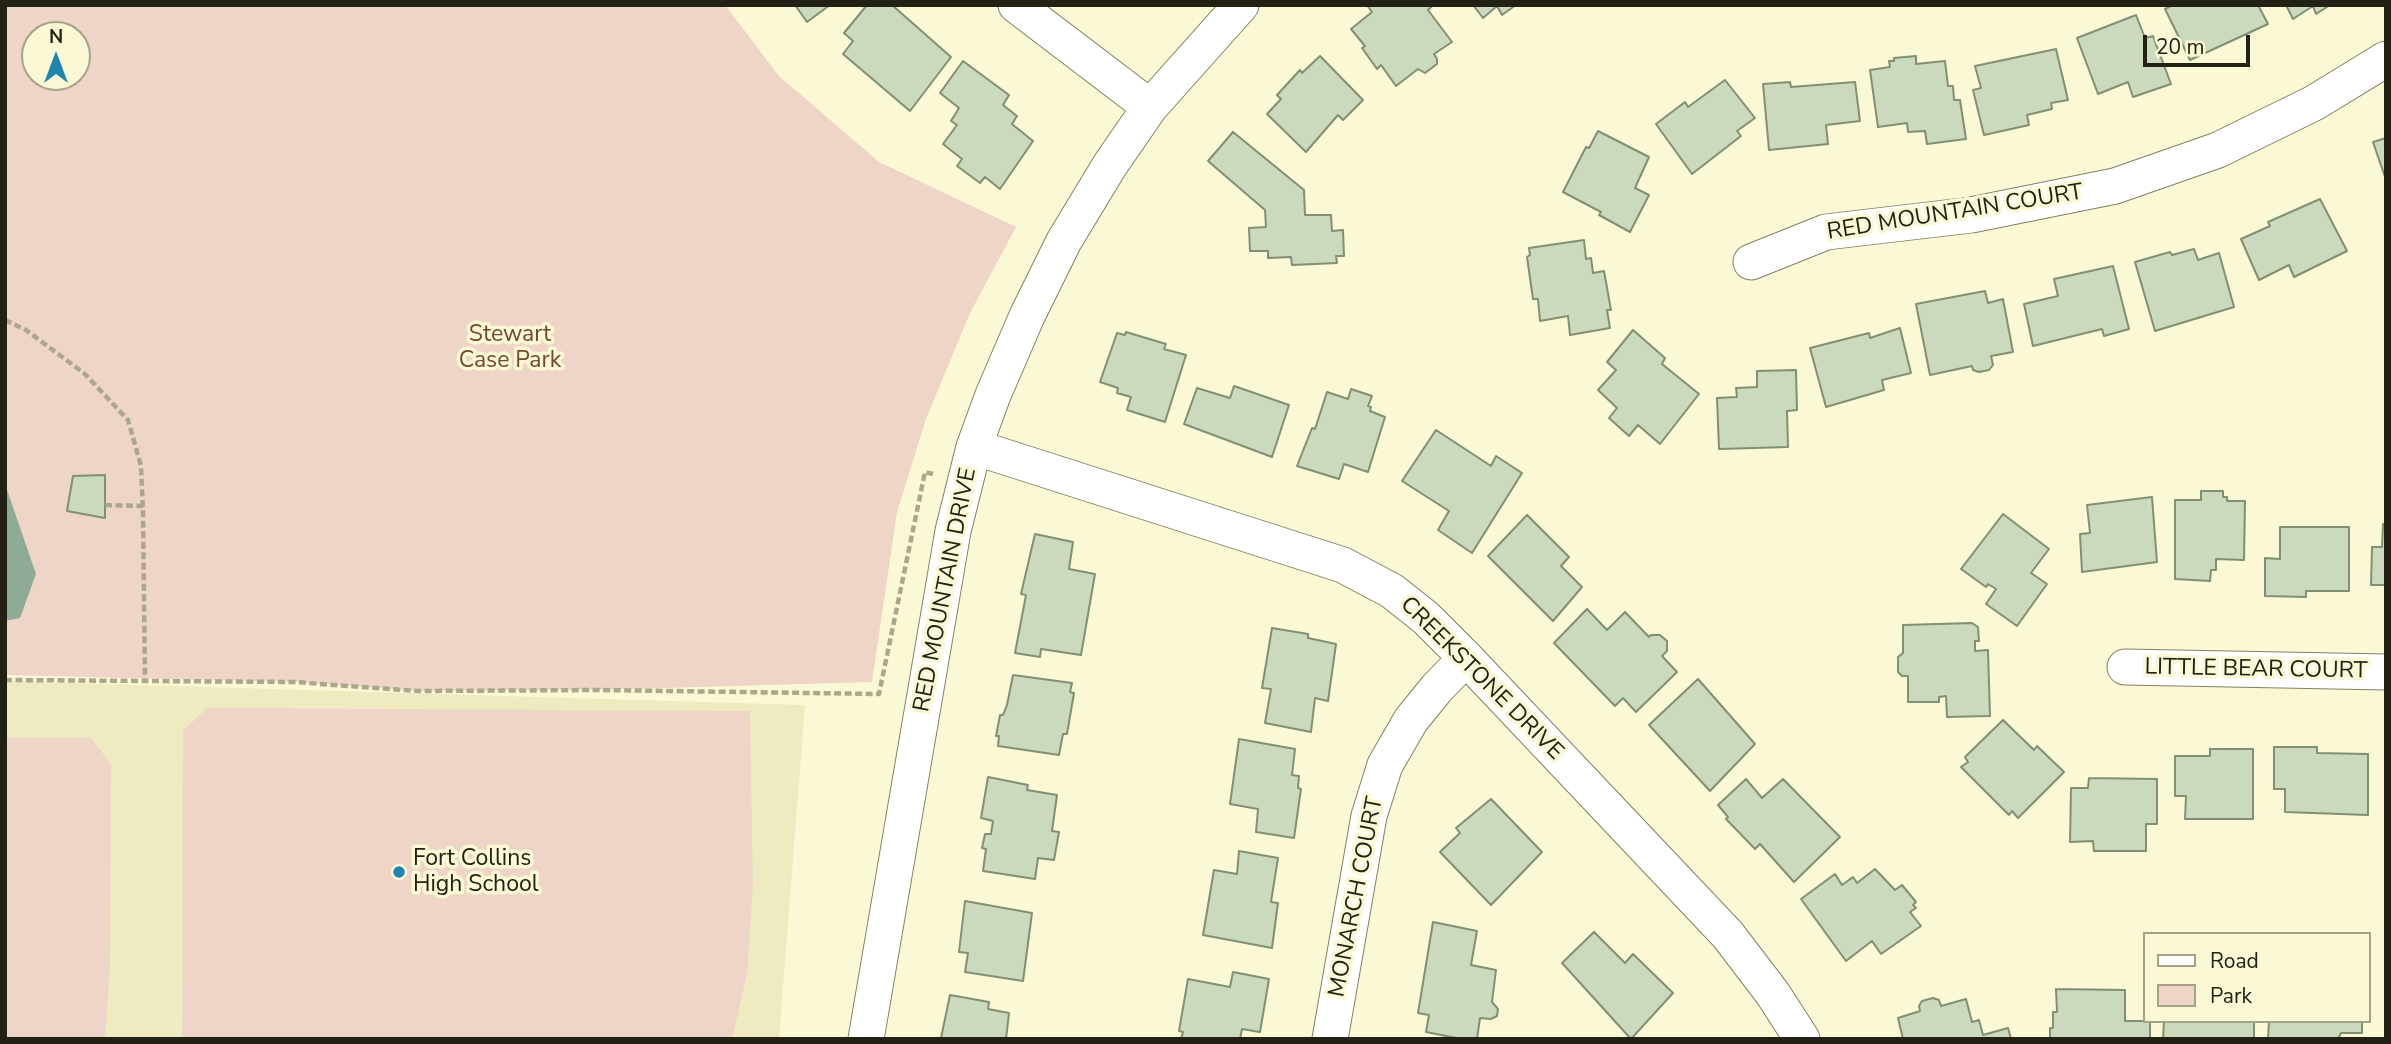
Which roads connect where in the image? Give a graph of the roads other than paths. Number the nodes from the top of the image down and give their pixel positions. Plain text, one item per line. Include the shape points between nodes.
1 (1016, 5) edge
2 (1241, 5) edge
3 (2386, 59) edge
4 (1150, 107) junction
5 (1751, 262) dead end
6 (974, 447) junction
7 (1466, 658) junction
8 (2125, 667) dead end
9 (2386, 672) edge
10 (866, 1039) edge
11 (1330, 1039) edge
12 (1802, 1039) edge

1 - 4 street
2 - 4 street, RED MOUNTAIN DRIVE
3 - 5 street, RED MOUNTAIN COURT via 2314,103 2218,150 2115,186 1970,215 1826,232
4 - 6 street, RED MOUNTAIN DRIVE via 1064,241 1027,316
6 - 7 street, CREEKSTONE DRIVE via 1343,565 1392,591
6 - 10 street, RED MOUNTAIN DRIVE via 953,531
7 - 11 street, MONARCH COURT via 1411,720 1385,765 1369,816
7 - 12 street, CREEKSTONE DRIVE via 1728,935
8 - 9 street, LITTLE BEAR COURT

